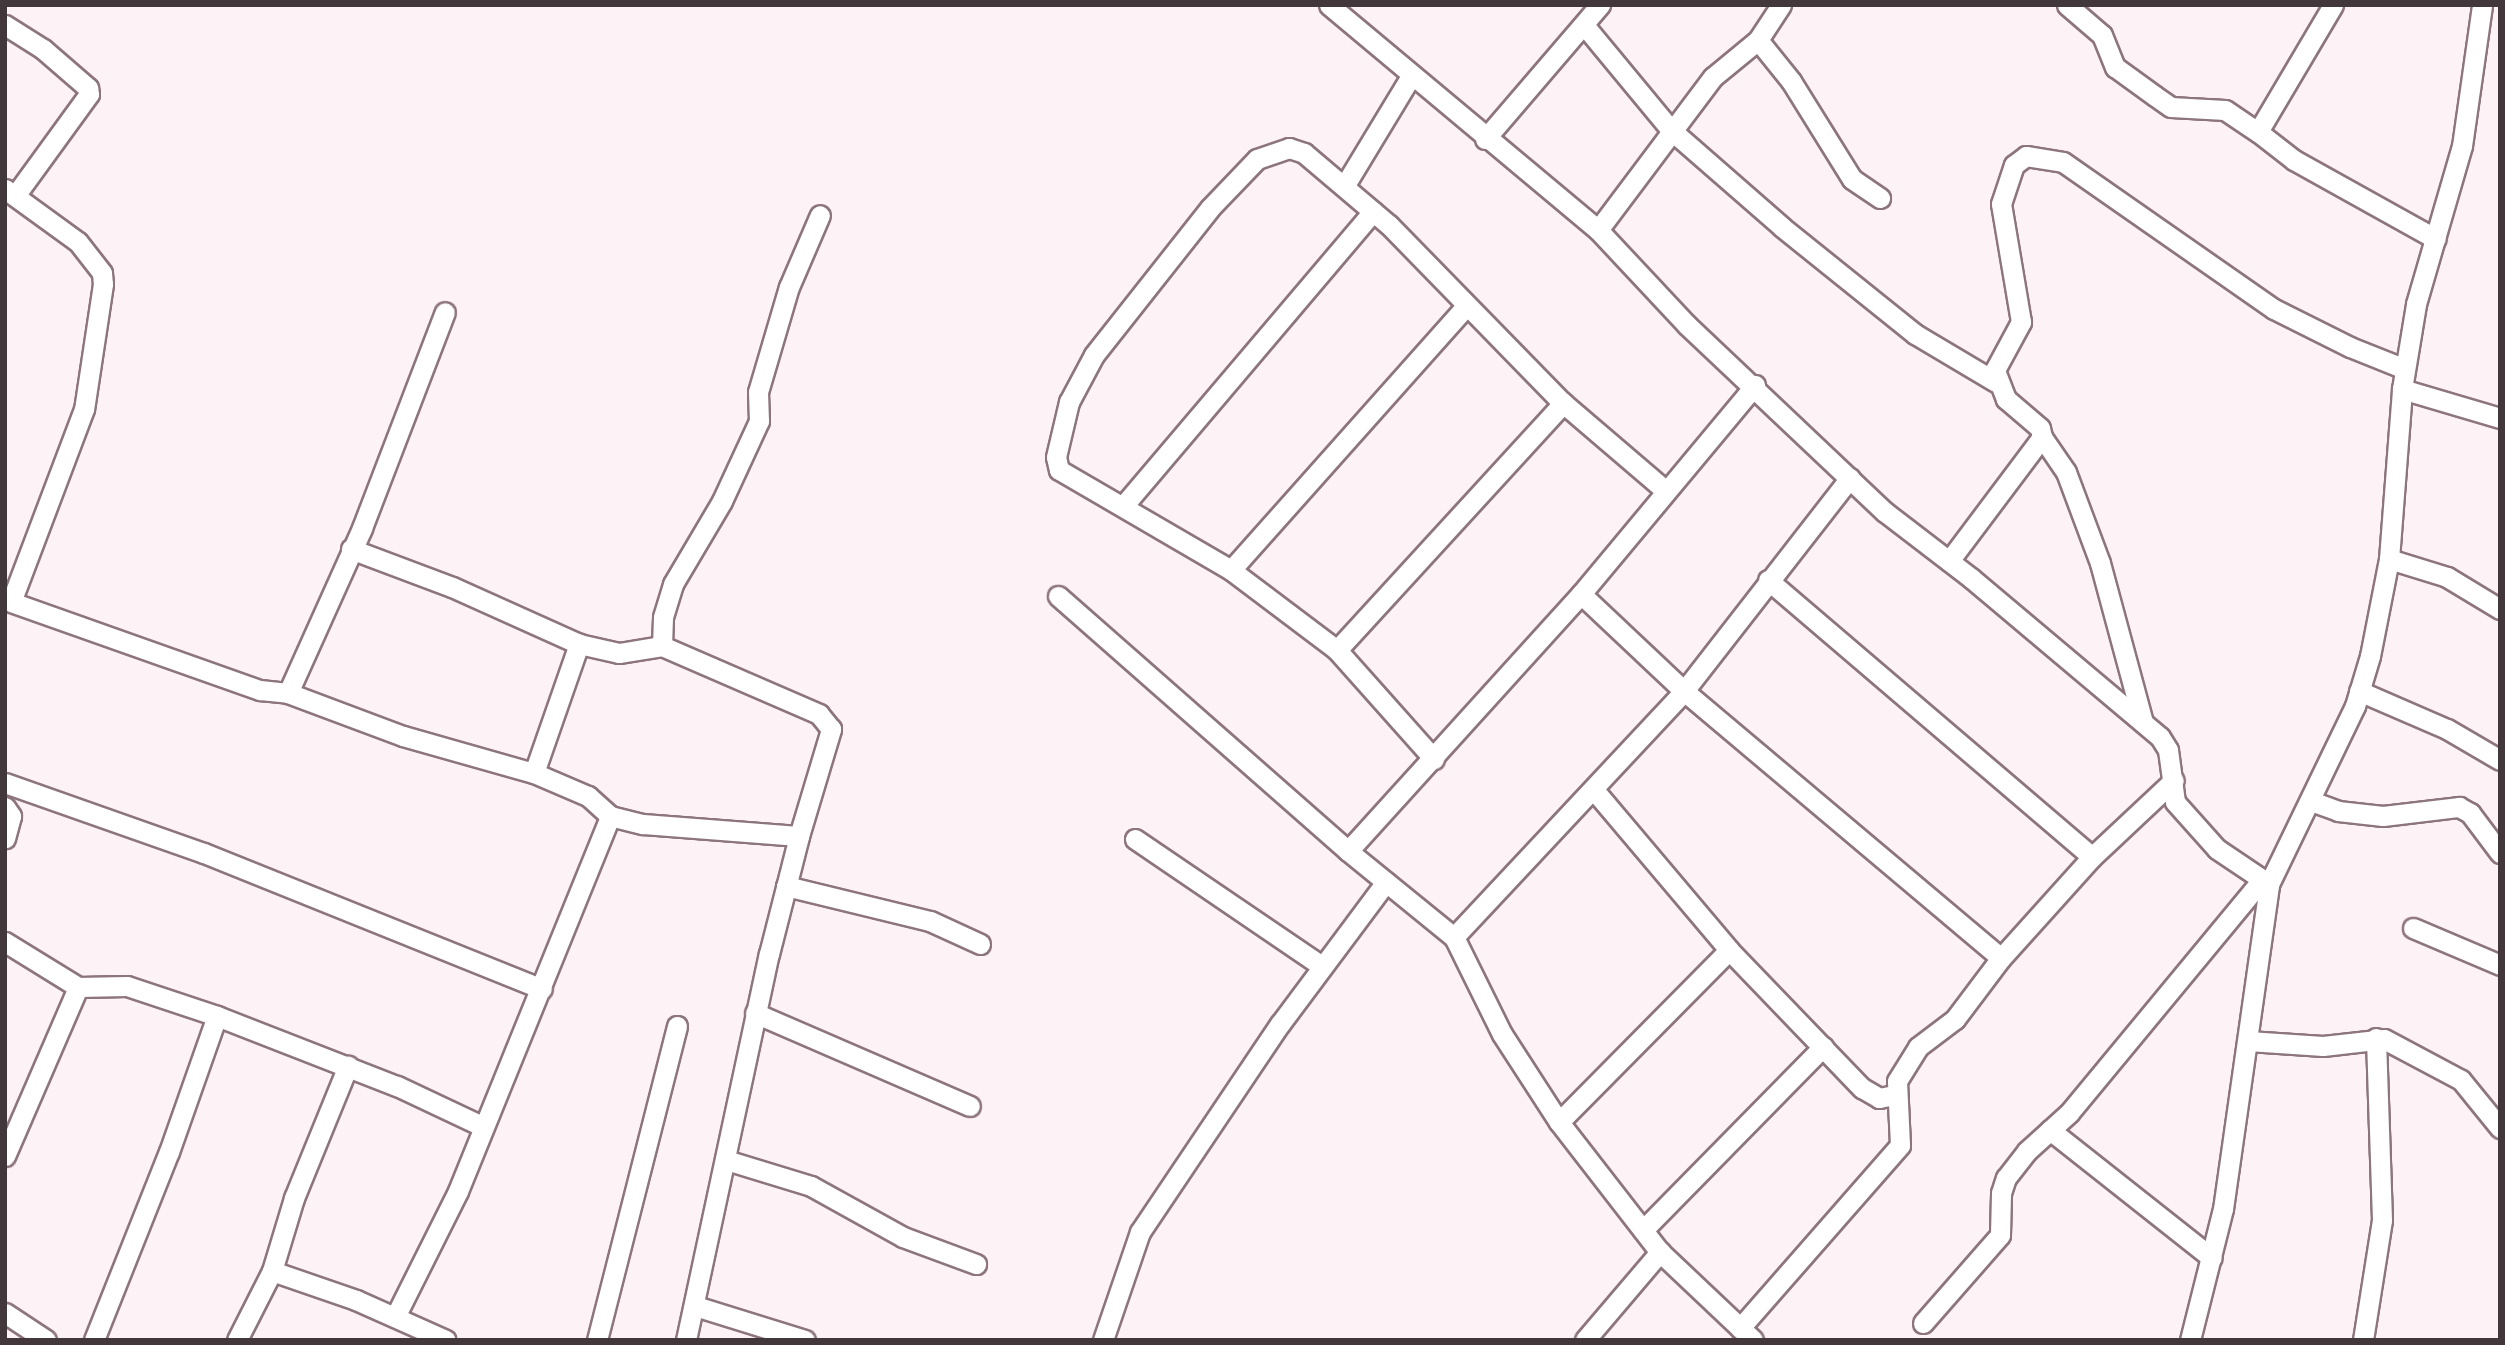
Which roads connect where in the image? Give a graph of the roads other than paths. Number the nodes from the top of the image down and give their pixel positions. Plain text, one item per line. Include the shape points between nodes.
1 (1329, 5) edge
2 (1600, 5) edge
3 (1781, 5) edge
4 (2067, 5) edge
5 (2333, 5) edge
6 (2482, 5) edge
7 (5, 25) edge
8 (1584, 25) junction
9 (1758, 40) junction
10 (1411, 76) junction
11 (1671, 130) junction
12 (2258, 132) junction
13 (1485, 139) junction
14 (1345, 185) junction
15 (10, 193) edge
16 (1880, 198) dead end
17 (1373, 211) junction
18 (820, 215) dead end
19 (1598, 230) junction
20 (2435, 239) junction
21 (1465, 307) junction
22 (445, 312) dead end
23 (2405, 369) junction
24 (1996, 382) junction
25 (1755, 385) junction
26 (2402, 389) junction
27 (1563, 403) junction
28 (2500, 418) edge
29 (2042, 437) junction
30 (1850, 478) junction
31 (1665, 490) junction
32 (1124, 505) junction
33 (351, 549) junction
34 (2389, 559) junction
35 (1949, 561) junction
36 (1231, 570) junction
37 (1768, 580) junction
38 (1581, 594) junction
39 (1058, 596) dead end
40 (8, 609) edge
41 (2500, 609) edge
42 (579, 644) junction
43 (662, 646) junction
44 (1337, 650) junction
45 (1684, 691) junction
46 (2359, 691) junction
47 (288, 693) junction
48 (2143, 722) junction
49 (1434, 759) junction
50 (2500, 760) edge
51 (534, 773) junction
52 (2174, 780) junction
53 (5, 783) edge
54 (1594, 790) junction
55 (2311, 800) junction
56 (5, 807) edge
57 (610, 816) junction
58 (799, 836) junction
59 (5, 838) edge
60 (1135, 839) dead end
61 (1348, 851) junction
62 (2500, 853) edge
63 (2092, 857) junction
64 (1386, 882) junction
65 (2266, 882) junction
66 (786, 886) junction
67 (2413, 929) dead end
68 (1454, 937) junction
69 (5, 942) edge
70 (979, 944) dead end
71 (1729, 950) junction
72 (2001, 958) junction
73 (1322, 965) junction
74 (2500, 965) edge
75 (78, 987) junction
76 (542, 989) junction
77 (755, 1013) junction
78 (217, 1016) junction
79 (677, 1026) dead end
80 (2376, 1038) junction
81 (2248, 1041) junction
82 (1823, 1047) junction
83 (348, 1066) junction
84 (1894, 1095) junction
85 (970, 1106) dead end
86 (1559, 1122) junction
87 (482, 1126) junction
88 (2500, 1128) edge
89 (2050, 1130) junction
90 (5, 1156) edge
91 (726, 1160) junction
92 (1643, 1230) junction
93 (1660, 1252) junction
94 (2212, 1258) junction
95 (976, 1264) dead end
96 (272, 1271) junction
97 (695, 1306) junction
98 (5, 1313) edge
99 (395, 1317) junction
100 (1923, 1323) dead end
101 (1747, 1334) edge
102 (46, 1340) edge
103 (94, 1340) edge
104 (237, 1340) edge
105 (446, 1340) edge
106 (597, 1340) edge
107 (686, 1340) edge
108 (805, 1340) edge
109 (1103, 1340) edge
110 (1585, 1340) edge
111 (2190, 1340) edge
112 (2364, 1340) edge

1 - 10 street
2 - 8 street
3 - 9 street
4 - 12 street via 2102,34 2115,67 2171,107 2225,110
5 - 12 street
6 - 20 street via 2462,146
7 - 15 street via 43,49 88,88 89,94
8 - 11 street
8 - 13 street
9 - 11 street via 1713,78
9 - 16 street via 1791,82 1852,179
10 - 13 street
10 - 14 street
11 - 19 street
11 - 24 street via 1915,334
12 - 20 street via 2294,160
13 - 19 street
14 - 17 street
14 - 32 street via 1304,153 1289,148 1257,159 1210,208 1094,355 1069,402 1056,464
15 - 40 street via 78,242 102,273 103,284 84,409
17 - 21 street
17 - 32 street
18 - 43 street via 789,287 758,392 759,421 722,501 673,584 663,617
19 - 25 street via 1687,325
20 - 23 street via 2416,304
21 - 27 street
21 - 36 street
22 - 33 street
23 - 24 street via 2274,309 2063,162 2026,156 2014,165 2001,204 2013,291 2022,314 1995,370
23 - 26 street
24 - 29 street via 2006,399 2040,428
25 - 30 street
25 - 31 street
26 - 28 street
26 - 34 street
27 - 31 street
27 - 44 street
29 - 35 street
29 - 48 street via 2066,472 2100,563
30 - 35 street via 1885,512
30 - 37 street
31 - 38 street
32 - 36 street
33 - 42 street via 452,587
33 - 47 street
34 - 41 street via 2447,577
34 - 46 street
35 - 48 street
36 - 44 street
37 - 45 street
37 - 63 street
38 - 45 street
38 - 49 street
39 - 61 street
40 - 47 street via 260,690
42 - 43 street via 619,653
42 - 51 street
43 - 58 street via 819,714 831,729
44 - 49 street
45 - 54 street
45 - 72 street
46 - 50 street via 2447,729
46 - 55 street
47 - 51 street via 403,736
48 - 52 street via 2166,743
49 - 61 street
51 - 57 street via 588,796
52 - 63 street
52 - 65 street via 2175,802 2193,825 2217,849
53 - 76 street via 204,853
54 - 68 street
54 - 71 street
55 - 62 street via 2339,811 2383,816 2459,807 2470,813
55 - 65 street
56 - 59 street via 11,816
57 - 58 street via 643,824
57 - 76 street
58 - 66 street
60 - 73 street
61 - 64 street
63 - 72 street
64 - 68 street
64 - 73 street
65 - 81 street
65 - 89 street
66 - 70 street via 930,921
66 - 77 street
67 - 74 street
68 - 86 street via 1502,1034
69 - 75 street
71 - 82 street
71 - 86 street
72 - 84 street via 1955,1019 1911,1056
73 - 109 street via 1140,1232
75 - 78 street via 127,986
75 - 90 street
76 - 87 street
77 - 85 street
77 - 91 street
78 - 83 street
78 - 103 street
79 - 106 street
80 - 81 street via 2323,1046
80 - 88 street via 2461,1080
80 - 112 street via 2382,1220
81 - 94 street
82 - 84 street via 1862,1088 1879,1098
82 - 92 street
83 - 87 street
83 - 96 street via 294,1198
84 - 101 street via 1900,1145
86 - 92 street
87 - 99 street via 458,1191
89 - 94 street
89 - 100 street via 2006,1178 2000,1235
91 - 95 street via 792,1178 903,1237
91 - 97 street
92 - 93 street
93 - 101 street
93 - 110 street
94 - 111 street
96 - 99 street
96 - 104 street
97 - 107 street
97 - 108 street
98 - 102 street
99 - 105 street

